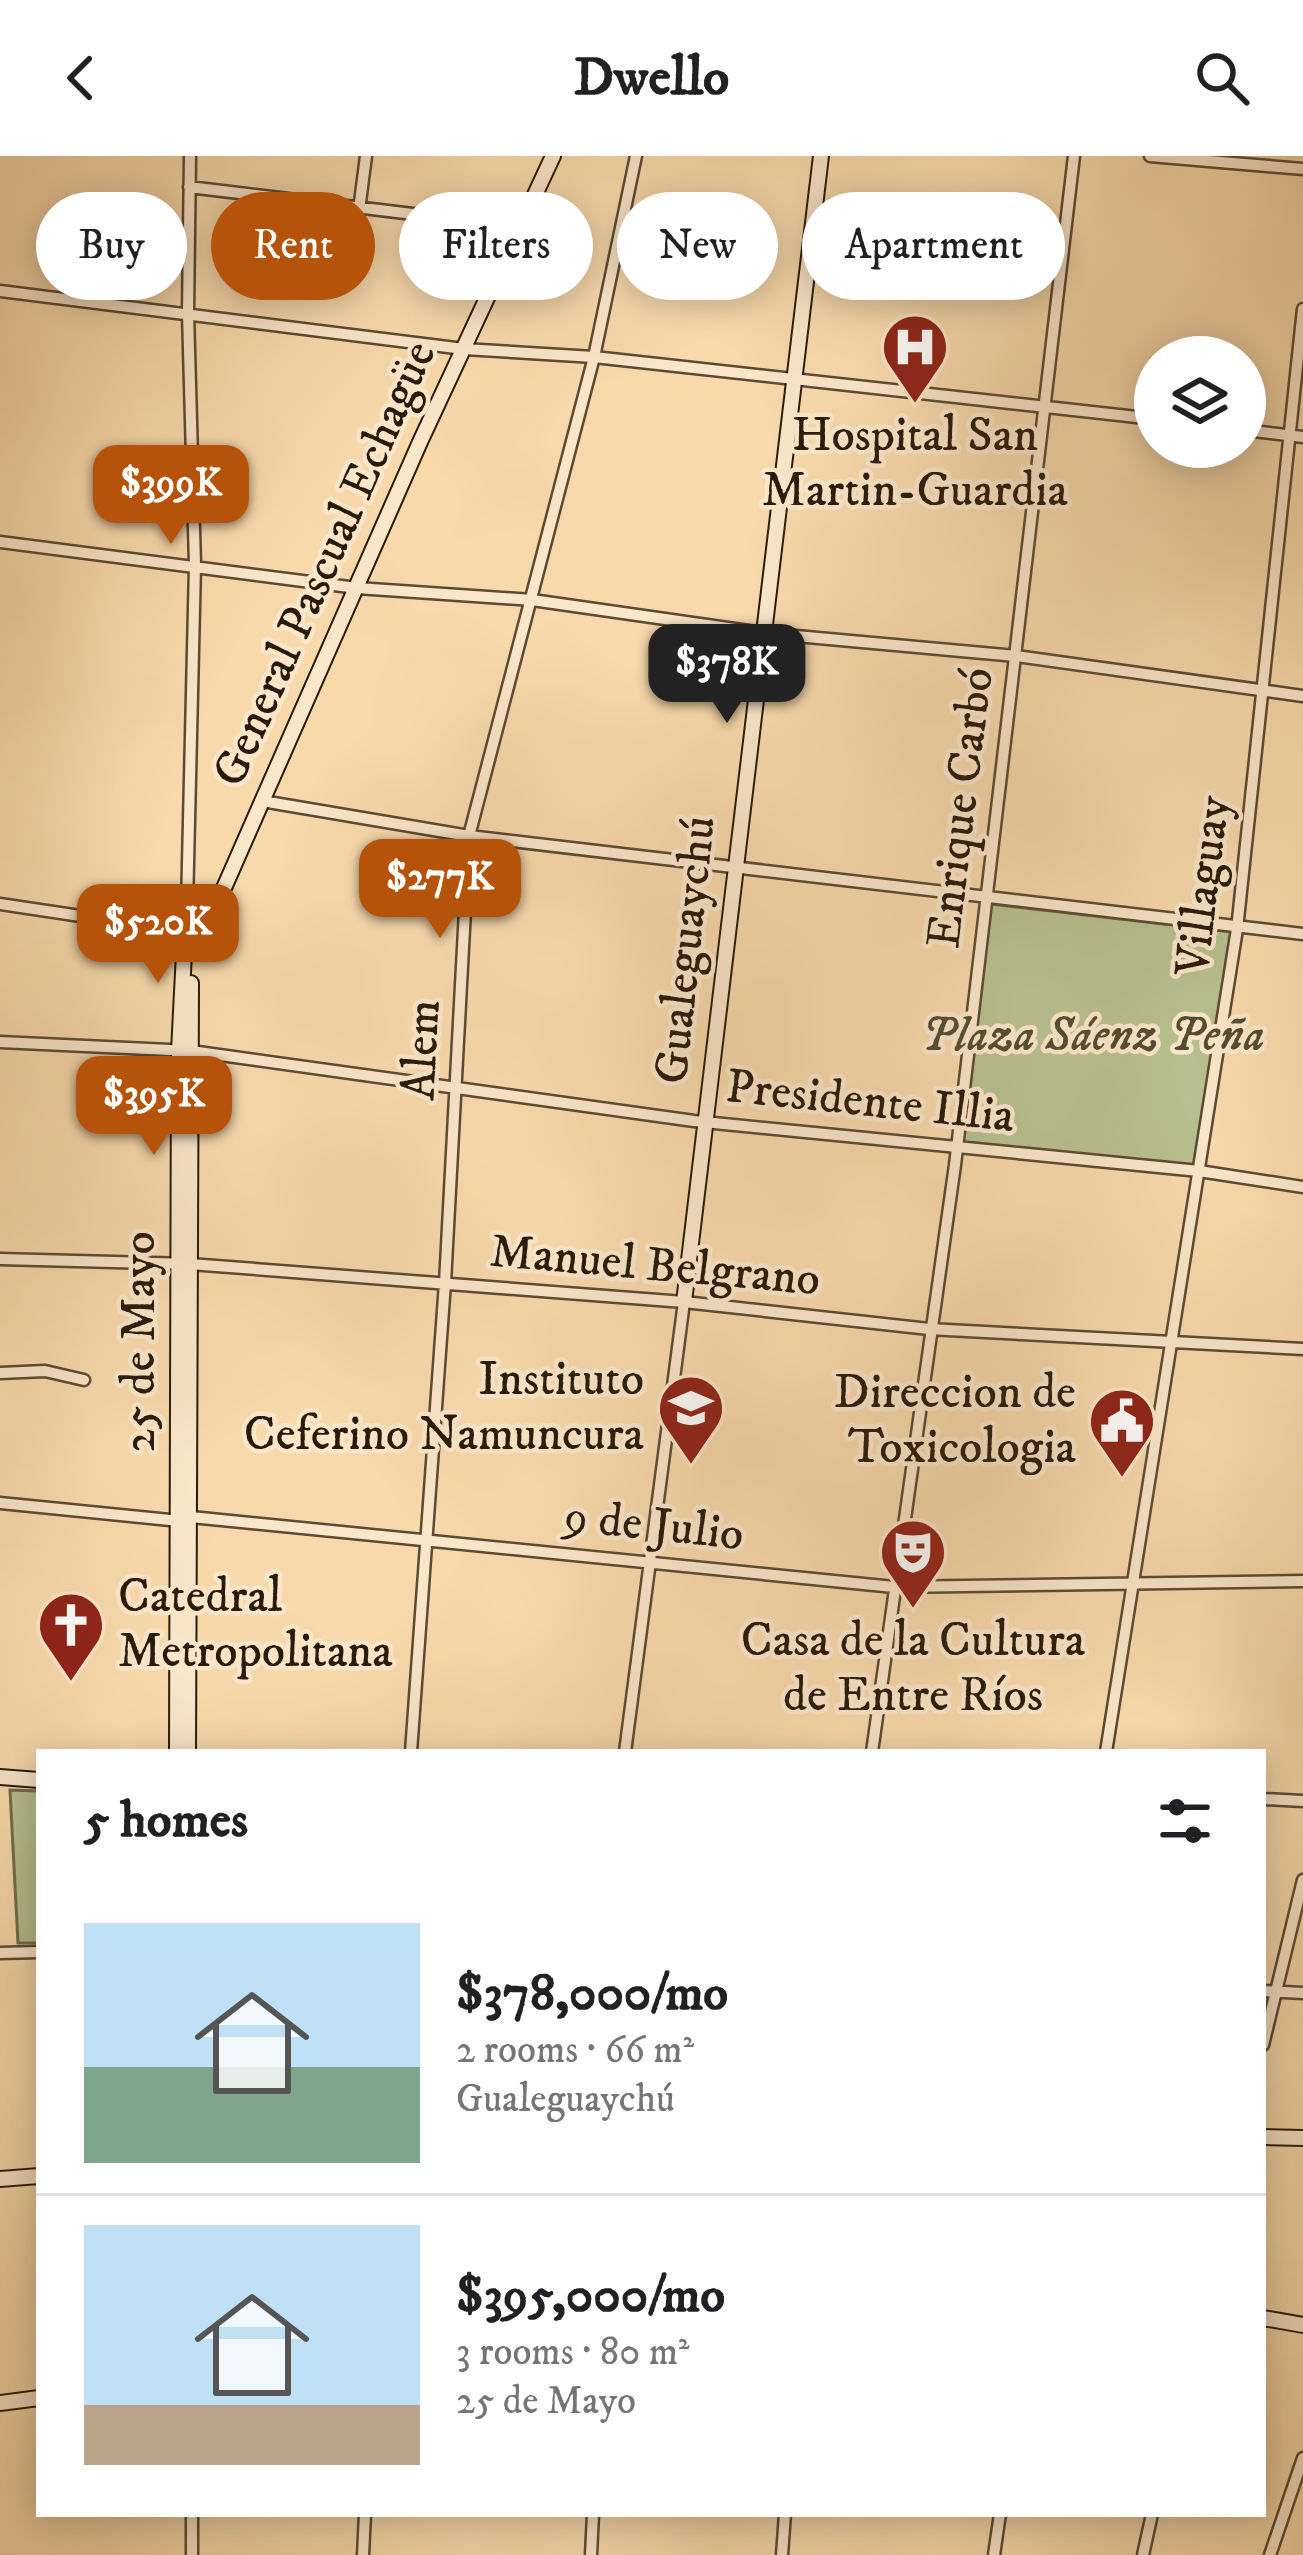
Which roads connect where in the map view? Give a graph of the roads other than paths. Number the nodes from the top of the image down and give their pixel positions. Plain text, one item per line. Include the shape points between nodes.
1 (190, 156) edge
2 (365, 156) edge
3 (553, 156) edge
4 (636, 156) edge
5 (821, 156) edge
6 (1074, 156) edge
7 (1150, 156) edge
8 (1303, 169) edge
9 (189, 187) junction
10 (226, 192) edge
11 (360, 192) edge
12 (537, 192) edge
13 (0, 291) edge
14 (487, 300) edge
15 (1303, 309) edge
16 (188, 314) junction
17 (464, 349) junction
18 (594, 358) junction
19 (795, 379) junction
20 (1044, 406) junction
21 (1134, 417) edge
22 (1266, 432) edge
23 (1288, 435) junction
24 (1303, 437) edge
25 (0, 542) edge
26 (195, 565) junction
27 (357, 587) junction
28 (532, 600) junction
29 (763, 633) junction
30 (1016, 656) junction
31 (1263, 691) junction
32 (1303, 696) edge
33 (262, 801) junction
34 (469, 836) junction
35 (734, 868) junction
36 (986, 897) junction
37 (0, 904) edge
38 (1237, 928) junction
39 (193, 933) junction
40 (1303, 934) edge
41 (0, 1042) edge
42 (185, 1051) junction
43 (456, 1088) junction
44 (706, 1121) junction
45 (957, 1148) junction
46 (1199, 1172) junction
47 (1303, 1187) edge
48 (0, 1259) edge
49 (185, 1264) junction
50 (445, 1283) junction
51 (684, 1302) junction
52 (929, 1328) junction
53 (1173, 1344) junction
54 (1303, 1349) edge
55 (0, 1373) edge
56 (84, 1380) dead end
57 (0, 1503) edge
58 (185, 1519) junction
59 (424, 1541) junction
60 (649, 1562) junction
61 (1133, 1581) junction
62 (1303, 1581) edge
63 (894, 1587) junction
64 (177, 1749) edge
65 (188, 1749) edge
66 (411, 1749) edge
67 (625, 1749) edge
68 (872, 1749) edge
69 (1106, 1749) edge
70 (0, 1778) edge
71 (36, 1780) edge
72 (1266, 1799) edge
73 (1303, 1801) edge
74 (1303, 1880) edge
75 (36, 1952) edge
76 (0, 1953) edge
77 (1269, 1992) edge
78 (1303, 1993) edge
79 (1266, 2137) edge
80 (1303, 2138) edge
81 (36, 2176) edge
82 (0, 2179) edge
83 (1266, 2319) edge
84 (1303, 2325) edge
85 (36, 2398) edge
86 (0, 2403) edge
87 (1303, 2458) edge
88 (192, 2517) edge
89 (365, 2517) edge
90 (593, 2517) edge
91 (785, 2517) edge
92 (1000, 2517) edge
93 (1151, 2517) edge
94 (192, 2555) edge
95 (363, 2555) edge
96 (591, 2555) edge
97 (782, 2555) edge
98 (994, 2555) edge
99 (1143, 2555) edge
100 (1270, 2555) edge

1 - 9 street, 25 de Mayo
2 - 11 street
3 - 12 street, General Pascual Echagüe
4 - 18 street, Alem
5 - 19 street, Gualeguaychú
6 - 20 street, Enrique Carbó
7 - 8 street
9 - 10 street
9 - 16 street, 25 de Mayo
13 - 16 street
14 - 17 street, General Pascual Echagüe
15 - 23 street, Villaguay
16 - 17 street
16 - 26 street, 25 de Mayo
17 - 18 street
17 - 27 street, General Pascual Echagüe
18 - 19 street
18 - 28 street, Alem
19 - 20 street
19 - 29 street, Gualeguaychú
20 - 21 street
20 - 30 street, Enrique Carbó
22 - 23 street
23 - 24 street
23 - 31 street, Villaguay
25 - 26 street
26 - 27 street
26 - 39 street, 25 de Mayo via 187,906
27 - 28 street
27 - 33 street, General Pascual Echagüe
28 - 29 street
28 - 34 street, Alem
29 - 30 street
29 - 35 street, Gualeguaychú
30 - 31 street
30 - 36 street, Enrique Carbó
31 - 32 street
31 - 38 street, Villaguay
33 - 34 street
33 - 39 street, General Pascual Echagüe via 213,913
34 - 35 street
34 - 43 street, Alem
35 - 36 street
35 - 44 street, Gualeguaychú
36 - 38 street
36 - 45 street, Enrique Carbó
37 - 39 street
38 - 40 street
38 - 46 street, Villaguay
39 - 42 street, 25 de Mayo
41 - 42 street, Presidente Illia
42 - 43 street, Presidente Illia
42 - 49 street, 25 de Mayo
43 - 44 street, Presidente Illia
43 - 50 street, Alem
44 - 45 street, Presidente Illia
44 - 51 street, Gualeguaychú
45 - 46 street, Presidente Illia
45 - 52 street, Enrique Carbó
46 - 47 street, Presidente Illia
46 - 53 street, Villaguay
48 - 49 street, Manuel Belgrano
49 - 50 street, Manuel Belgrano
49 - 58 street, 25 de Mayo
50 - 51 street, Manuel Belgrano
50 - 59 street, Alem
51 - 52 street, Manuel Belgrano
51 - 60 street, Gualeguaychú
52 - 53 street, Manuel Belgrano
52 - 63 street, Enrique Carbó
53 - 54 street, Manuel Belgrano
53 - 61 street, Villaguay
55 - 56 street via 45,1370
57 - 58 street, 9 de Julio
58 - 59 street, 9 de Julio
58 - 64 street, 25 de Mayo
58 - 65 street, 25 de Mayo
59 - 60 street, 9 de Julio
59 - 66 street, Alem
60 - 63 street, 9 de Julio
60 - 67 street, Gualeguaychú
61 - 62 street, 9 de Julio
61 - 63 street, 9 de Julio
61 - 69 street, Villaguay
63 - 68 street, Enrique Carbó
70 - 71 street
72 - 73 street
74 - 77 street
75 - 76 street
77 - 78 street
79 - 80 street
81 - 82 street
83 - 84 street
85 - 86 street
87 - 100 street
88 - 94 street
89 - 95 street
90 - 96 street
91 - 97 street
92 - 98 street
93 - 99 street

